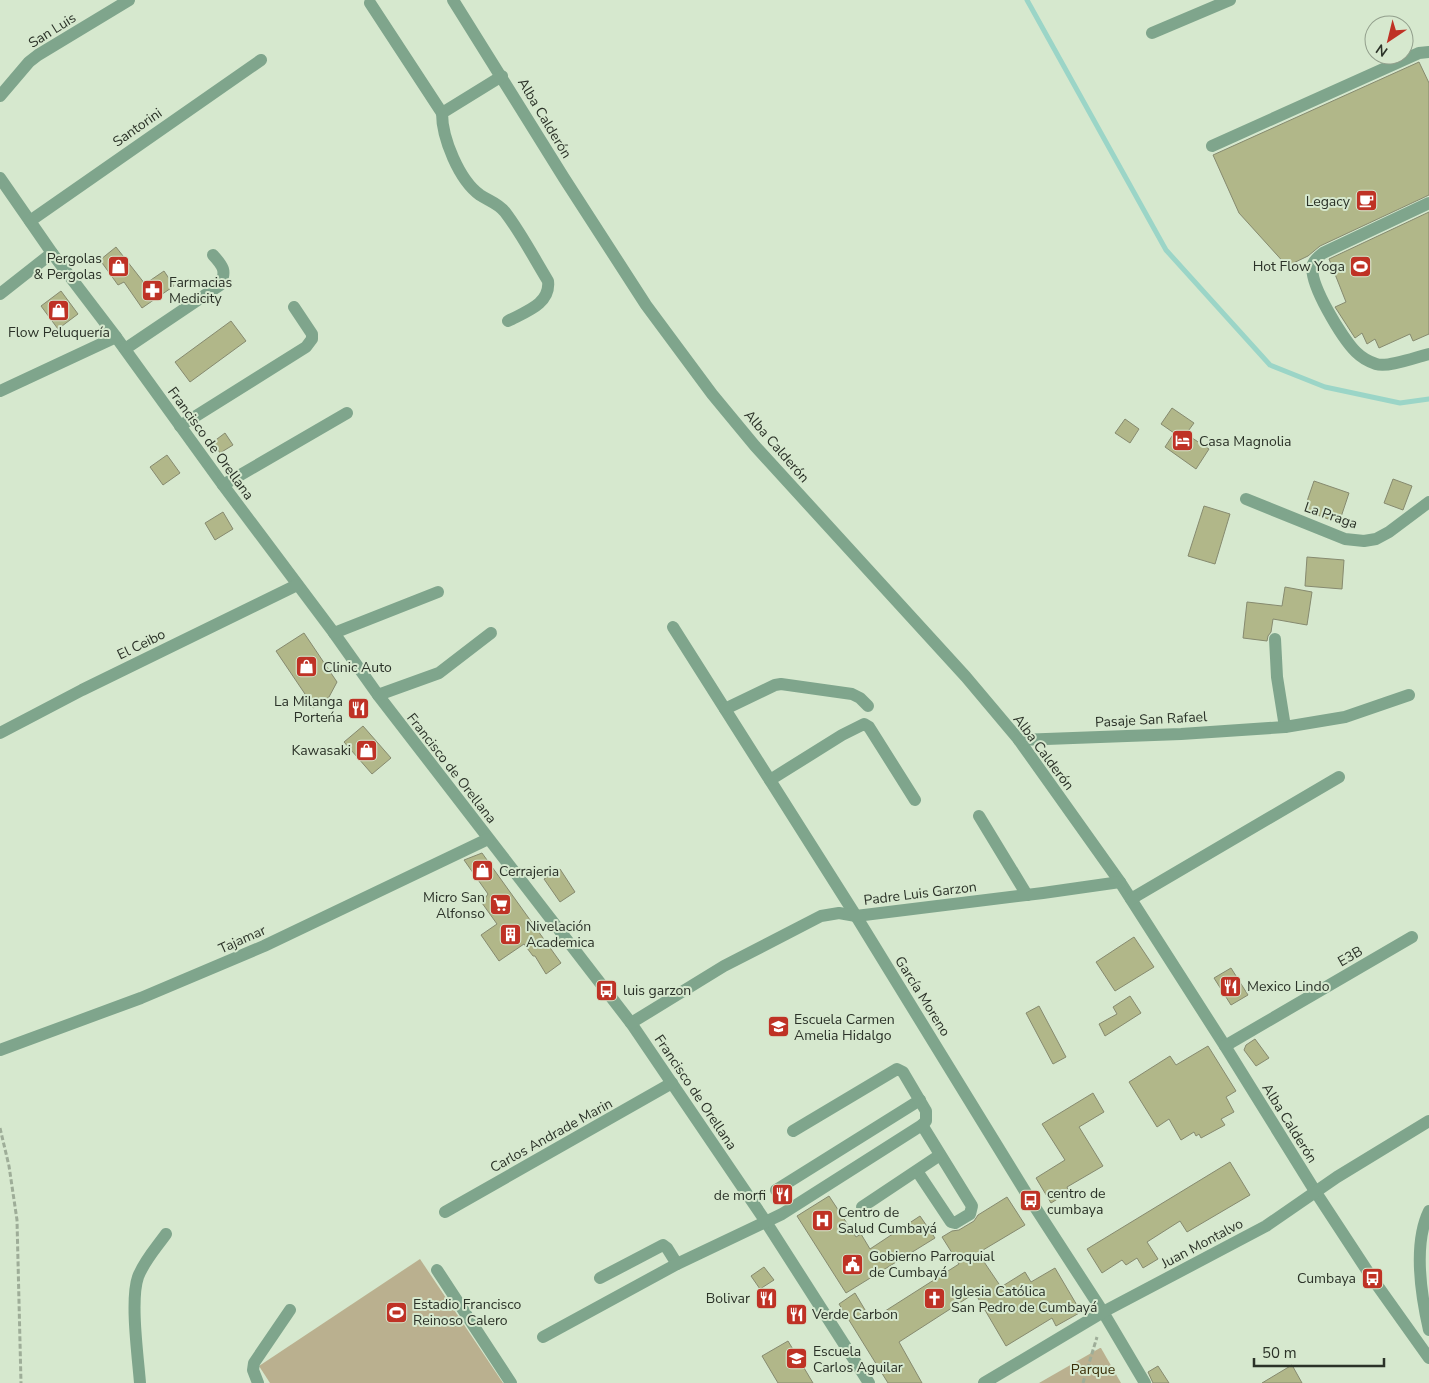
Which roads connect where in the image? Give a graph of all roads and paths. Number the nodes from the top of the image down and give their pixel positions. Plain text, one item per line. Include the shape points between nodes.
1 (129, 0) edge
2 (453, 0) edge
3 (1230, 0) edge
4 (370, 3) dead end
5 (1152, 33) dead end
6 (1429, 52) edge
7 (261, 60) dead end
8 (502, 76) junction
9 (0, 96) edge
10 (442, 113) junction
11 (1212, 146) dead end
12 (0, 178) edge
13 (1429, 203) edge
14 (30, 221) junction
15 (52, 253) junction
16 (213, 255) dead end
17 (0, 294) edge
18 (294, 307) dead end
19 (508, 321) dead end
20 (116, 337) junction
21 (125, 349) junction
22 (1429, 354) edge
23 (0, 391) edge
24 (347, 413) dead end
25 (180, 426) junction
26 (223, 485) junction
27 (1246, 499) dead end
28 (1429, 502) edge
29 (297, 585) junction
30 (438, 592) dead end
31 (673, 627) dead end
32 (334, 633) junction
33 (490, 633) dead end
34 (1275, 639) dead end
35 (1409, 695) dead end
36 (378, 696) junction
37 (868, 706) dead end
38 (725, 709) junction
39 (1284, 727) junction
40 (0, 733) edge
41 (1019, 740) junction
42 (1340, 778) dead end
43 (770, 780) junction
44 (915, 800) dead end
45 (978, 816) dead end
46 (488, 839) junction
47 (1120, 882) junction
48 (1027, 895) junction
49 (1131, 899) junction
50 (856, 916) junction
51 (1412, 937) dead end
52 (632, 1023) junction
53 (1225, 1046) junction
54 (0, 1050) edge
55 (672, 1083) junction
56 (920, 1100) junction
57 (1429, 1121) edge
58 (922, 1125) junction
59 (0, 1128) edge
60 (792, 1131) dead end
61 (940, 1155) junction
62 (917, 1171) junction
63 (776, 1190) dead end
64 (1315, 1191) junction
65 (862, 1207) dead end
66 (1429, 1211) edge
67 (445, 1212) dead end
68 (766, 1222) junction
69 (166, 1234) dead end
70 (677, 1264) junction
71 (437, 1270) dead end
72 (600, 1278) dead end
73 (290, 1310) dead end
74 (1103, 1312) junction
75 (1429, 1330) edge
76 (543, 1337) dead end
77 (1097, 1338) dead end
78 (1429, 1358) edge
79 (21, 1383) edge
80 (140, 1383) edge
81 (258, 1383) edge
82 (511, 1383) edge
83 (869, 1383) edge
84 (984, 1383) edge
85 (1083, 1383) edge
86 (1145, 1383) edge

1 - 9 street, San Luis via 29,62
2 - 8 street, Alba Calderón
3 - 5 street
4 - 10 street
6 - 11 street via 1419,53
7 - 14 street, Santorini
8 - 10 street
8 - 41 street, Alba Calderón via 646,305 712,394
10 - 19 street via 442,127 448,146 466,180 480,195 496,202 505,213 548,281 549,289 543,301
12 - 14 street, Francisco de Orellana
13 - 22 street via 1323,253 1312,265 1318,292 1357,353 1383,366
14 - 15 street, Francisco de Orellana
15 - 17 street
15 - 20 street, Francisco de Orellana
16 - 21 street via 223,268 224,277 220,285
18 - 25 street via 312,334 306,346
20 - 21 street, Francisco de Orellana
20 - 23 street
21 - 25 street, Francisco de Orellana
24 - 26 street
25 - 26 street, Francisco de Orellana
26 - 29 street, Francisco de Orellana
27 - 28 street, La Praga via 1346,538 1364,541 1389,532
29 - 32 street, Francisco de Orellana
29 - 40 street, El Ceibo
30 - 32 street
31 - 38 street, García Moreno
32 - 36 street, Francisco de Orellana
33 - 36 street via 439,673
34 - 39 street
35 - 39 street, Pasaje San Rafael via 1345,717
36 - 46 street, Francisco de Orellana
37 - 38 street via 852,694 781,684
38 - 43 street, García Moreno
39 - 41 street, Pasaje San Rafael
41 - 47 street, Alba Calderón
42 - 49 street
43 - 44 street via 842,734 864,724
43 - 50 street, García Moreno
45 - 48 street
46 - 52 street, Francisco de Orellana
46 - 54 street, Tajamar via 264,946 141,998
47 - 48 street, Padre Luis Garzon
47 - 49 street, Alba Calderón
48 - 50 street, Padre Luis Garzon
49 - 53 street, Alba Calderón
50 - 52 street, Padre Luis Garzon via 840,913 821,916 724,966
50 - 74 street, García Moreno
51 - 53 street, E3B
52 - 55 street, Francisco de Orellana
53 - 64 street, Alba Calderón
55 - 67 street, Carlos Andrade Marin
55 - 68 street, Francisco de Orellana
56 - 58 street via 927,1116
56 - 60 street via 903,1072 897,1069
56 - 63 street
57 - 64 street, Juan Montalvo
58 - 61 street
58 - 68 street
59 - 79 path via 17,1220
61 - 62 street
61 - 62 street via 972,1206 970,1214 951,1222
62 - 65 street
64 - 74 street, Juan Montalvo via 1266,1226
64 - 78 street, Alba Calderón
66 - 75 street via 1419,1264
68 - 70 street
68 - 83 street, Francisco de Orellana
69 - 80 street via 147,1260 134,1295
70 - 72 street via 663,1245
70 - 76 street
71 - 82 street
73 - 81 street via 254,1362
74 - 84 street, Juan Montalvo
74 - 86 street, García Moreno
77 - 85 path

